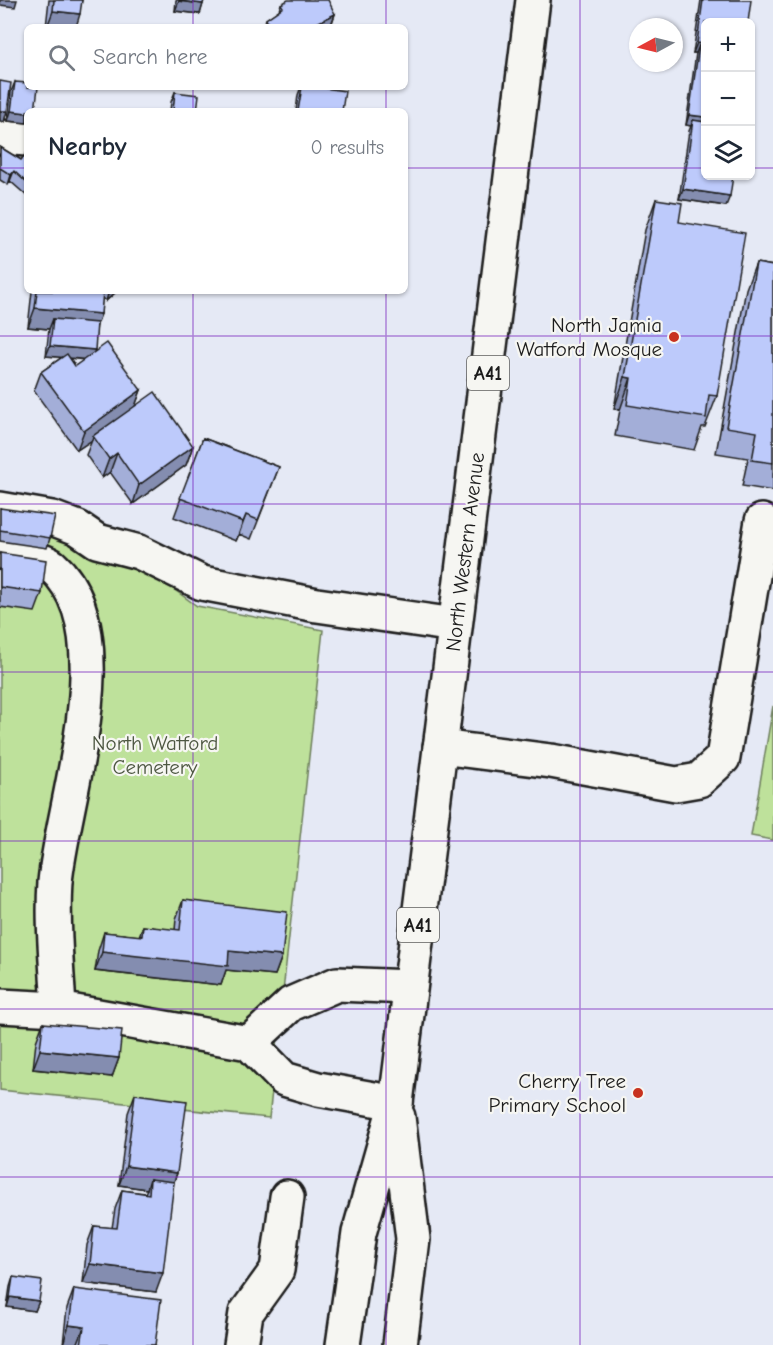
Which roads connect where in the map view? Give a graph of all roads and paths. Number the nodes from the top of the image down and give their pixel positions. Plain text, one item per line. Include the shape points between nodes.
1 (533, 0) edge
2 (0, 137) edge
3 (24, 139) edge
4 (0, 509) edge
5 (762, 522) dead end
6 (0, 552) edge
7 (455, 626) junction
8 (440, 747) junction
9 (410, 987) junction
10 (0, 1006) edge
11 (59, 1009) junction
12 (249, 1043) junction
13 (396, 1103) junction
14 (287, 1197) dead end
15 (242, 1345) edge
16 (343, 1345) edge
17 (400, 1345) edge

1 - 7 main road, North Western Avenue / A41
2 - 3 main road
4 - 7 main road via 52,518 97,541 139,552 202,583
5 - 8 main road via 723,758 699,780 676,784 550,761
6 - 11 main road via 51,565 73,590 86,629 85,714 56,880
7 - 8 main road, North Western Avenue / A41
8 - 9 main road, North Western Avenue / A41
9 - 12 main road via 337,984 291,1004
9 - 13 main road, North Western Avenue / A41
10 - 11 main road
11 - 12 main road
12 - 13 main road via 284,1079
13 - 16 main road, North Western Avenue / A41 via 359,1233
13 - 17 main road, North Western Avenue / A41 via 413,1239
14 - 15 main road via 277,1270 246,1313

